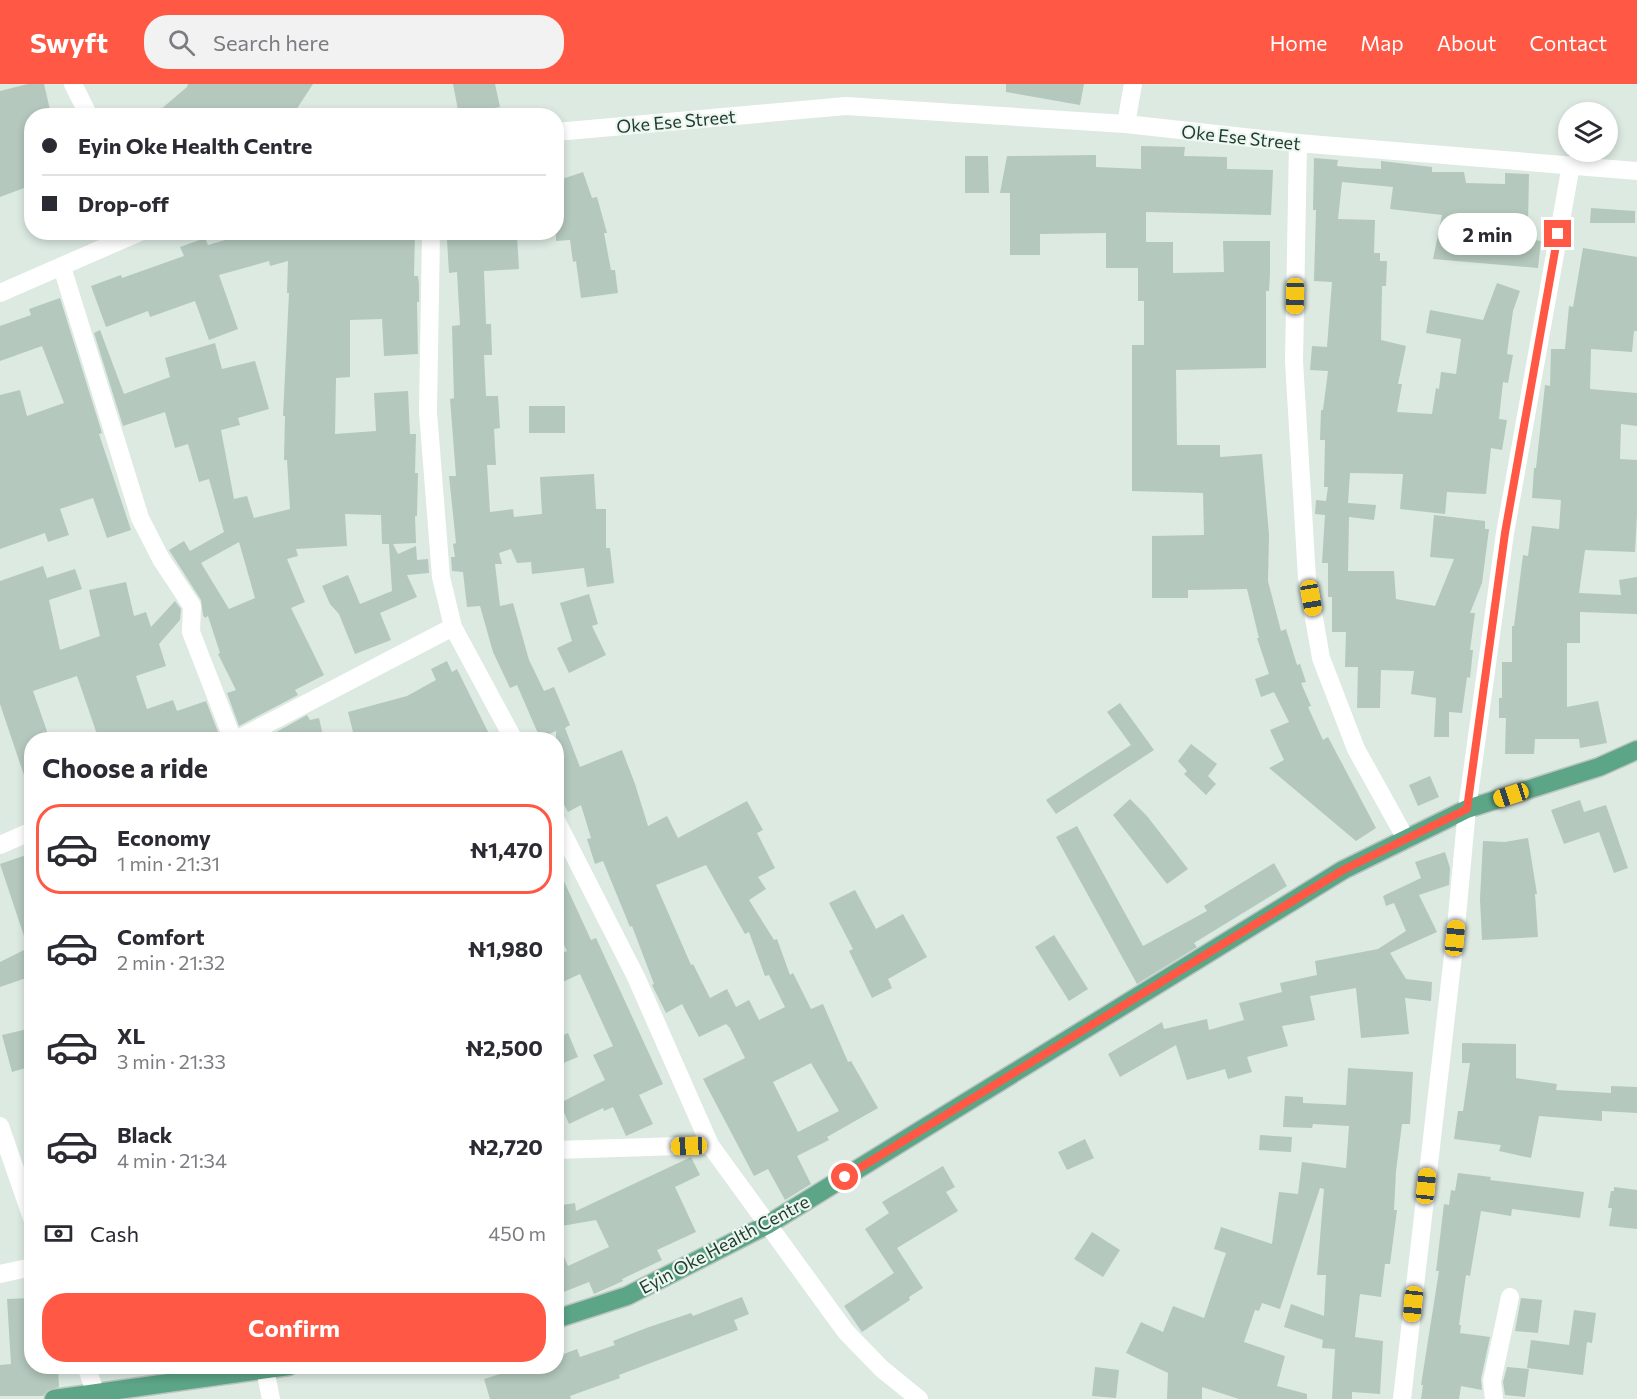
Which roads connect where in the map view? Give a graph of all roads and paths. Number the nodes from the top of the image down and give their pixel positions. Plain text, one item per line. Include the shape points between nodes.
1 (73, 84) edge
2 (1133, 84) edge
3 (85, 108) edge
4 (1126, 124) junction
5 (564, 131) edge
6 (1298, 143) junction
7 (1571, 165) junction
8 (1637, 171) edge
9 (122, 240) edge
10 (430, 240) edge
11 (62, 267) junction
12 (0, 293) edge
13 (453, 627) junction
14 (231, 732) edge
15 (250, 732) edge
16 (509, 732) edge
17 (1637, 750) edge
18 (1467, 809) junction
19 (24, 834) edge
20 (564, 836) edge
21 (1401, 842) junction
22 (0, 845) edge
23 (0, 1126) edge
24 (710, 1145) junction
25 (564, 1150) edge
26 (24, 1195) edge
27 (766, 1225) junction
28 (24, 1269) edge
29 (0, 1274) edge
30 (1510, 1297) dead end
31 (564, 1316) edge
32 (89, 1374) edge
33 (237, 1374) edge
34 (266, 1374) edge
35 (96, 1394) junction
36 (54, 1399) edge
37 (271, 1399) edge
38 (919, 1399) edge
39 (1402, 1399) edge
40 (1494, 1399) edge

1 - 3 street
2 - 4 street
4 - 5 street, Oke Ese Street via 846,106
4 - 6 street, Oke Ese Street
6 - 7 street, Oke Ese Street
6 - 21 street via 1294,361 1307,578 1322,658 1356,749
7 - 8 street, Oke Ese Street
7 - 18 street via 1505,533
9 - 11 street
10 - 13 street via 428,412 441,577
11 - 12 street
11 - 14 street via 140,518 192,606 191,632
13 - 15 street
13 - 16 street
17 - 18 main road, Eyin Oke Health Centre via 1599,767
18 - 21 main road, Eyin Oke Health Centre
18 - 39 street
19 - 22 street
20 - 24 street via 636,977
21 - 27 main road, Eyin Oke Health Centre via 1343,870
23 - 26 street
24 - 25 street
24 - 27 street
27 - 31 main road, Eyin Oke Health Centre via 627,1296
27 - 38 street via 846,1332
28 - 29 street
30 - 40 street via 1492,1381
32 - 35 street
33 - 35 main road
34 - 37 street
35 - 36 main road

